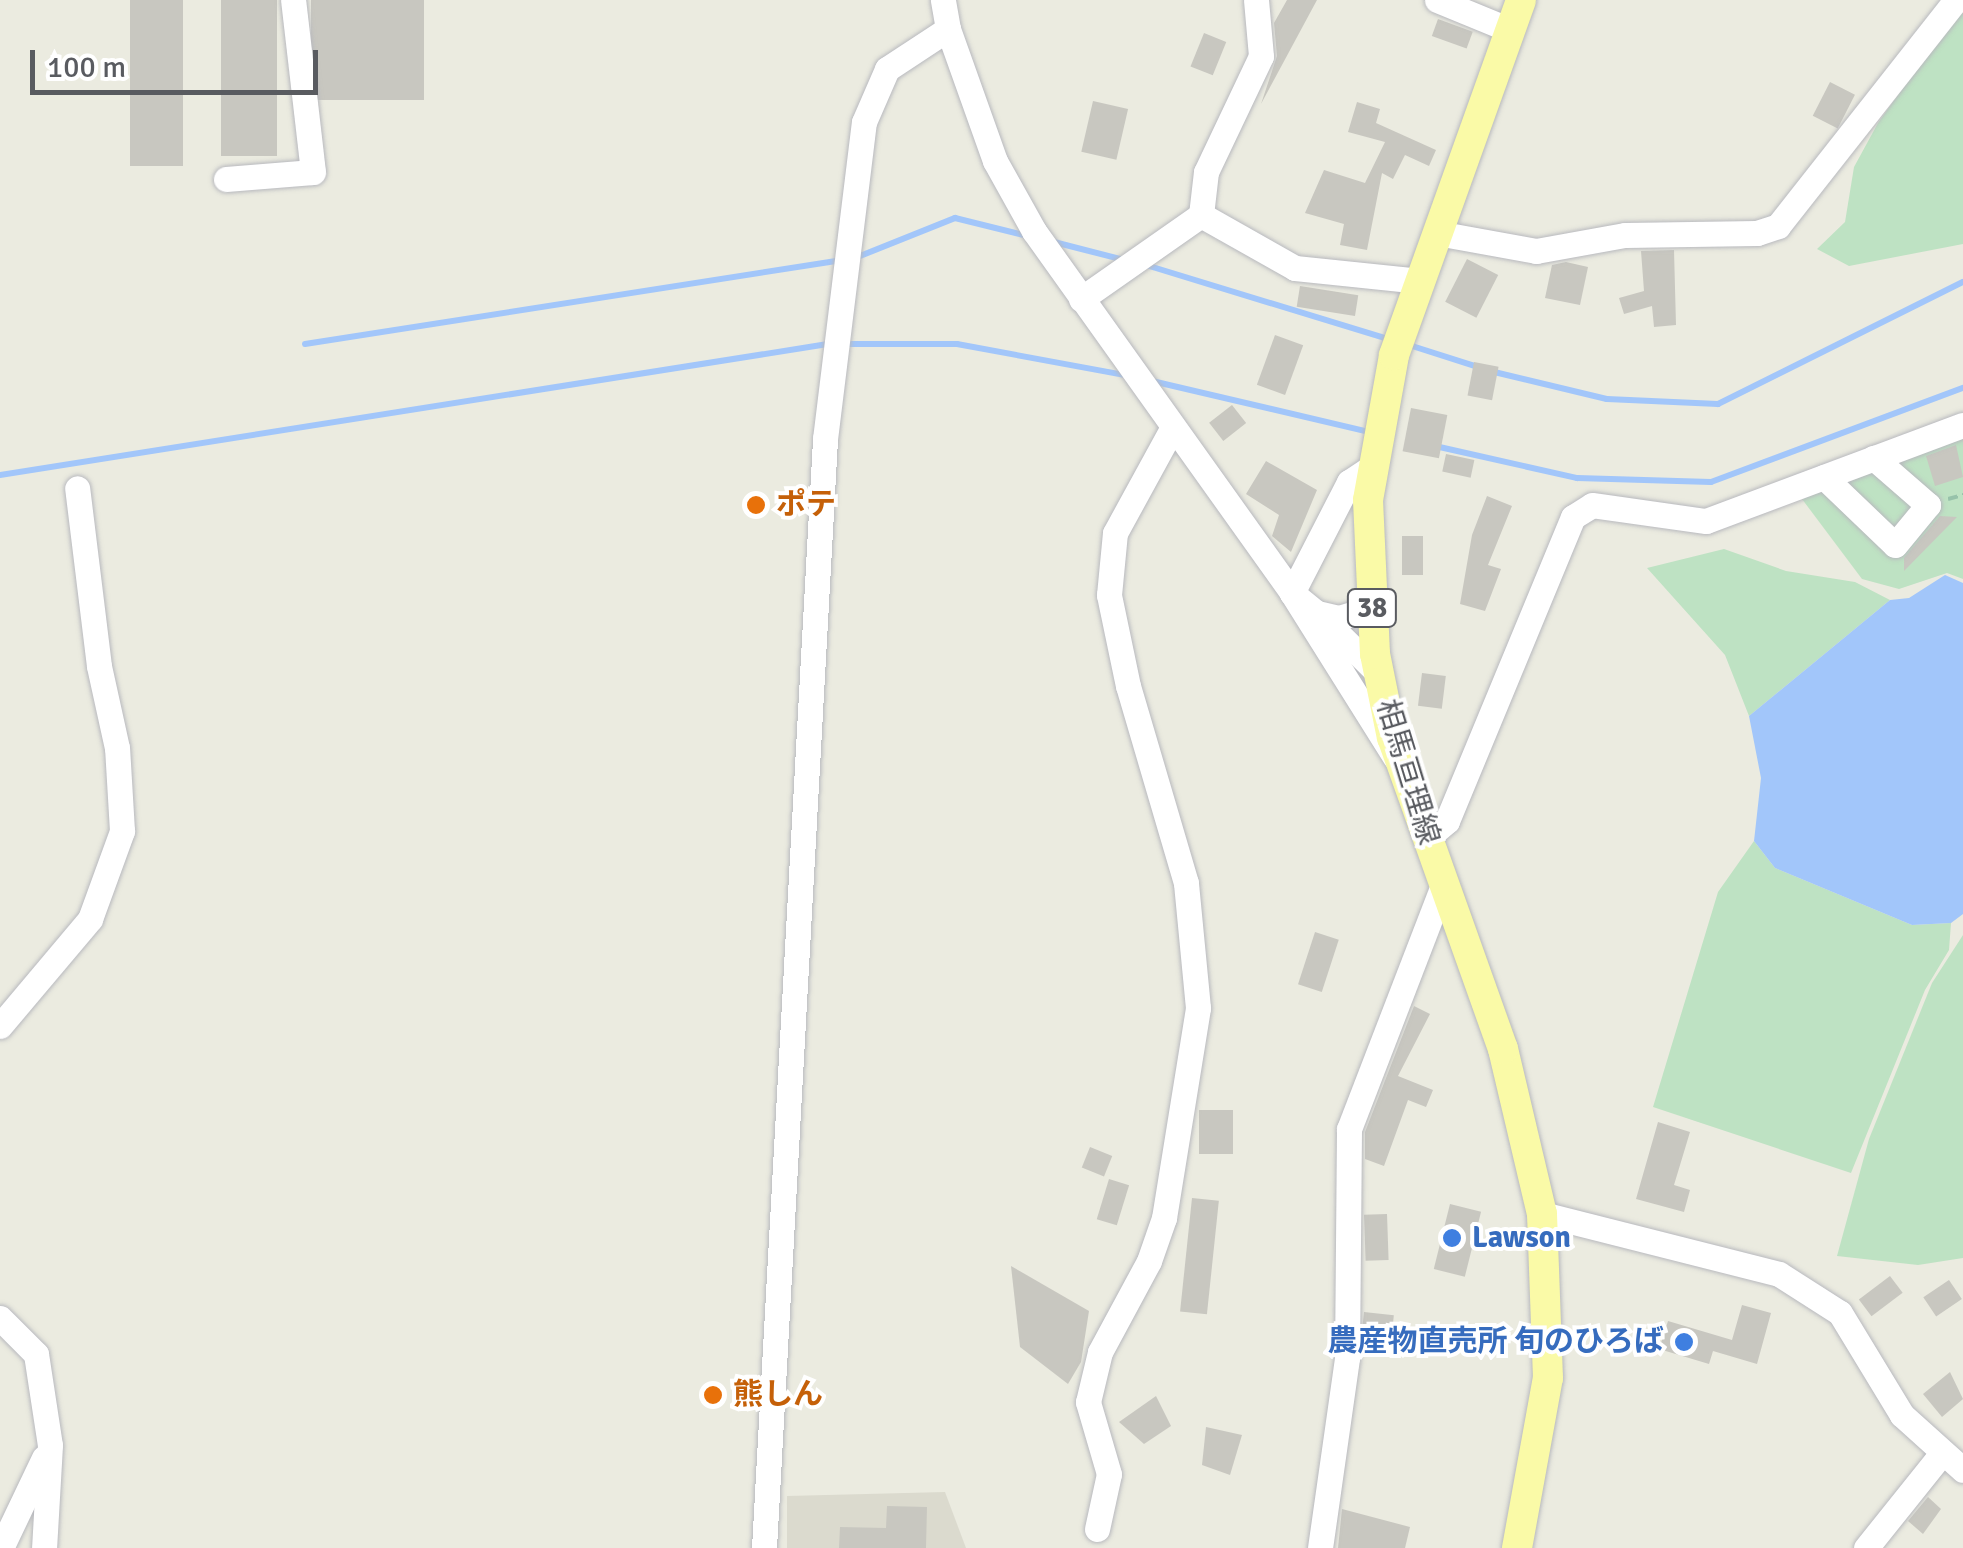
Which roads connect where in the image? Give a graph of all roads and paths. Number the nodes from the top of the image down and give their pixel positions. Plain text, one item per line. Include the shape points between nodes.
1 (292, 0) edge
2 (943, 0) edge
3 (1256, 0) edge
4 (1436, 0) edge
5 (1521, 0) edge
6 (1956, 0) edge
7 (948, 28) junction
8 (1510, 30) junction
9 (226, 179) dead end
10 (1201, 215) junction
11 (1438, 233) junction
12 (1420, 281) junction
13 (1081, 299) junction
14 (1963, 424) edge
15 (1173, 426) junction
16 (1874, 458) junction
17 (1372, 466) junction
18 (1824, 478) junction
19 (77, 488) dead end
20 (1292, 592) junction
21 (1372, 608) junction
22 (1317, 613) junction
23 (1379, 674) junction
24 (1401, 764) junction
25 (1427, 838) junction
26 (1443, 886) junction
27 (0, 1026) edge
28 (1542, 1214) junction
29 (0, 1318) edge
30 (50, 1445) junction
31 (1942, 1452) junction
32 (1963, 1470) edge
33 (1097, 1529) dead end
34 (1, 1548) edge
35 (44, 1548) edge
36 (764, 1548) edge
37 (1320, 1548) edge
38 (1517, 1548) edge
39 (1866, 1548) edge

1 - 9 street via 312,172
2 - 7 street
3 - 10 street via 1261,56 1206,172
4 - 8 street
5 - 8 main road, 相馬亘理線 / 38
6 - 11 street via 1778,226 1757,233 1625,235 1536,250
7 - 13 street via 995,160
7 - 36 street via 907,52 872,93 855,176 805,708
8 - 11 main road, 相馬亘理線 / 38
10 - 12 street via 1295,268
10 - 13 street
11 - 12 main road, 相馬亘理線 / 38
12 - 17 main road, 相馬亘理線 / 38 via 1394,355
13 - 15 street
14 - 16 street
15 - 20 street
15 - 33 street via 1115,533 1109,595 1128,686 1186,882 1198,1008 1164,1218 1100,1352 1088,1402 1109,1474
16 - 18 street
16 - 18 street via 1928,506 1895,545
17 - 20 street via 1349,482
17 - 21 main road, 相馬亘理線 / 38
18 - 25 street via 1706,521 1592,505 1573,517 1446,821
19 - 27 street via 99,666 117,748 122,831 90,918
20 - 22 street
20 - 24 street
21 - 22 street via 1358,618
21 - 23 main road, 相馬亘理線 / 38
22 - 23 street
23 - 24 main road, 相馬亘理線 / 38
24 - 25 main road, 相馬亘理線 / 38
25 - 26 main road, 相馬亘理線 / 38
26 - 28 main road, 相馬亘理線 / 38 via 1503,1049
26 - 37 street via 1348,1129 1347,1358
28 - 31 street via 1778,1274 1840,1312 1902,1415
28 - 38 main road, 相馬亘理線 / 38 via 1548,1378
29 - 30 street via 36,1354
30 - 34 street
30 - 35 street
31 - 32 street
31 - 39 street

